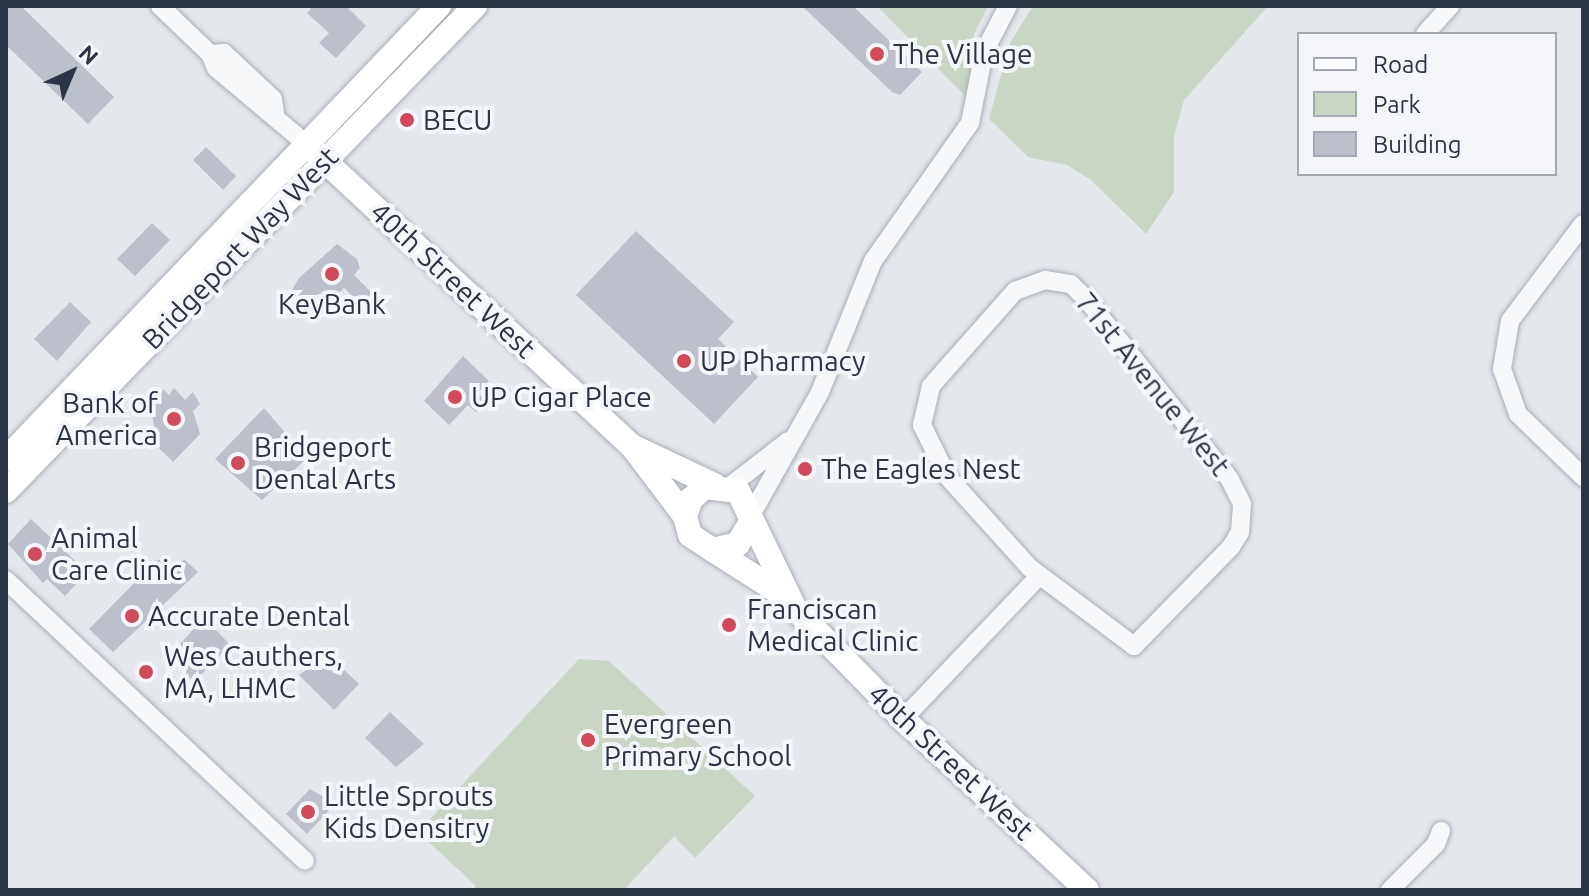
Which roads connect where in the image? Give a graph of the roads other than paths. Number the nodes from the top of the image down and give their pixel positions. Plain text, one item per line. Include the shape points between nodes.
1 (160, 6) edge
2 (439, 6) edge
3 (475, 6) edge
4 (1008, 6) edge
5 (1450, 6) edge
6 (1427, 32) edge
7 (305, 143) junction
8 (323, 160) junction
9 (1583, 224) edge
10 (790, 439) junction
11 (632, 446) junction
12 (6, 459) edge
13 (1583, 477) edge
14 (722, 485) junction
15 (6, 491) edge
16 (685, 516) junction
17 (751, 519) junction
18 (713, 550) junction
19 (1039, 576) junction
20 (6, 580) edge
21 (785, 596) junction
22 (903, 719) junction
23 (1441, 831) dead end
24 (305, 861) dead end
25 (1087, 890) edge
26 (1390, 890) edge

1 - 7 street, 40th Street West via 225,76
2 - 7 main road, Bridgeport Way West
3 - 8 main road, Bridgeport Way West
4 - 10 street via 984,52 970,123 873,261 828,374
5 - 6 street
7 - 8 main road, 40th Street West
7 - 12 main road, Bridgeport Way West
8 - 11 main road, 40th Street West
8 - 15 main road, Bridgeport Way West
9 - 13 street via 1518,306 1502,349 1505,385 1518,414
10 - 14 street
10 - 17 street
11 - 14 main road, 40th Street West
11 - 16 main road, 40th Street West
14 - 16 main road via 697,492
14 - 17 main road via 745,497
16 - 18 main road via 690,535
17 - 18 main road via 738,544
17 - 21 main road, 40th Street West
18 - 21 main road, 40th Street West
19 - 19 street, 71st Avenue West via 1134,646 1231,547 1243,518 1229,478 1178,421 1104,320 1071,284 1045,280 1015,291 931,386 921,409 922,425 947,476
19 - 22 street
20 - 24 street
21 - 22 main road, 40th Street West
22 - 25 main road, 40th Street West
23 - 26 street via 1436,844

